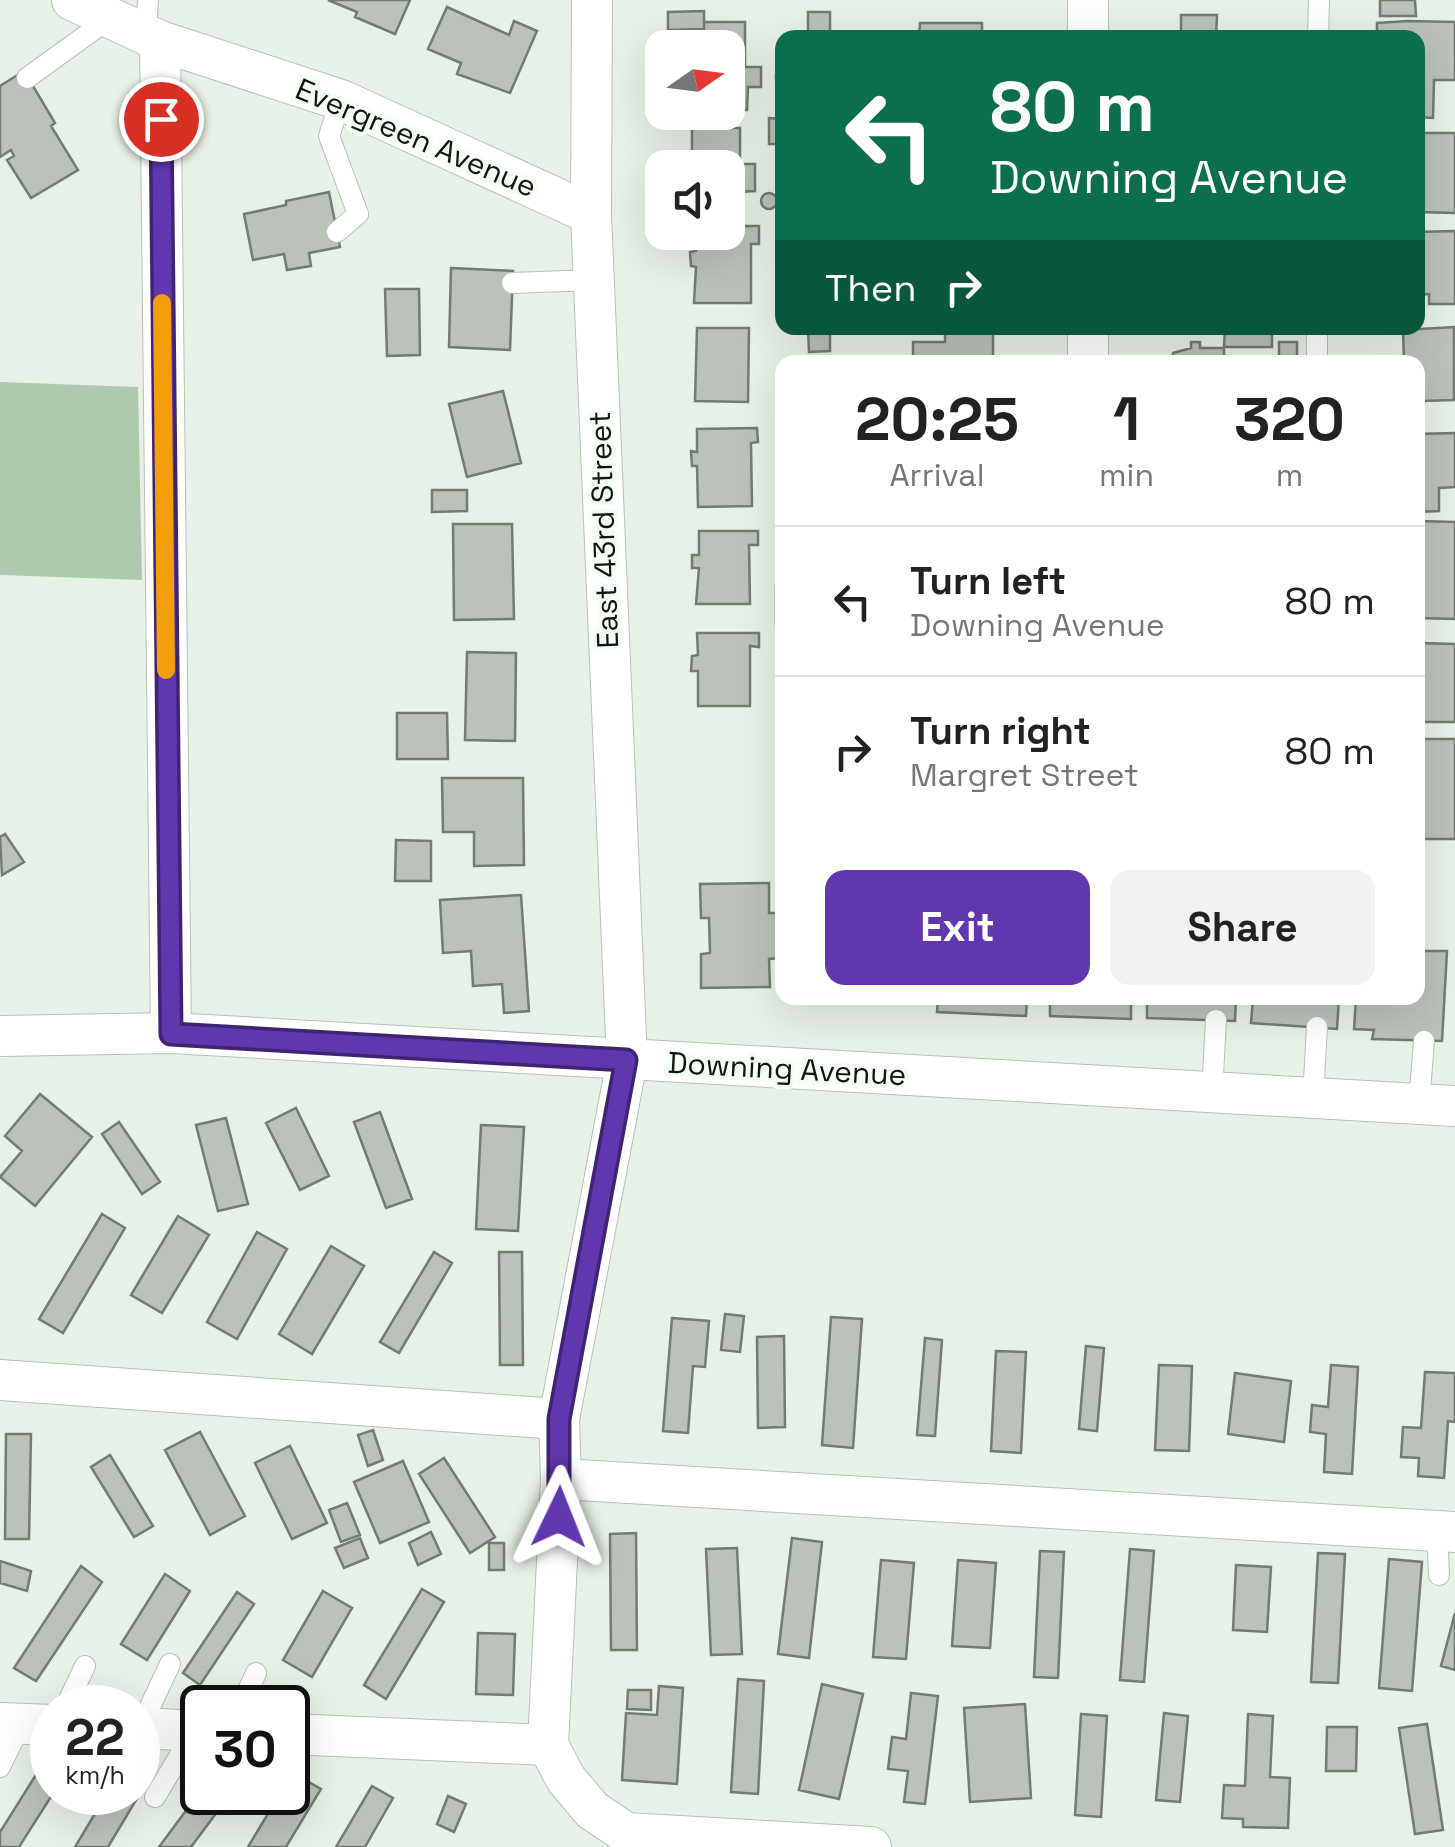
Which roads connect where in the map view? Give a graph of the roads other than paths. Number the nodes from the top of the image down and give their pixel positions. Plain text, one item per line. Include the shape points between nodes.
1 (72, 0) edge
2 (592, 0) edge
3 (1088, 0) edge
4 (1319, 0) edge
5 (142, 23) edge
6 (1088, 30) edge
7 (1318, 30) edge
8 (28, 78) dead end
9 (340, 100) junction
10 (591, 214) junction
11 (336, 232) dead end
12 (594, 280) junction
13 (512, 283) dead end
14 (1216, 1020) dead end
15 (1317, 1027) dead end
16 (171, 1034) junction
17 (0, 1036) edge
18 (1424, 1040) dead end
19 (626, 1060) junction
20 (1212, 1093) junction
21 (1313, 1099) junction
22 (1437, 1105) edge
23 (0, 1380) edge
24 (559, 1419) junction
25 (561, 1479) junction
26 (1446, 1532) edge
27 (1439, 1574) dead end
28 (170, 1664) dead end
29 (85, 1666) dead end
30 (256, 1673) dead end
31 (76, 1685) edge
32 (160, 1685) edge
33 (251, 1685) edge
34 (25, 1724) edge
35 (310, 1735) edge
36 (548, 1745) junction
37 (180, 1760) edge
38 (0, 1767) edge
39 (160, 1790) edge
40 (870, 1847) edge

1 - 5 street, Evergreen Avenue
2 - 10 street, East 43rd Street
3 - 6 street
4 - 7 lane
5 - 8 lane
5 - 9 street, Evergreen Avenue
5 - 16 street
9 - 10 street, Evergreen Avenue
9 - 11 lane via 328,136 358,214
10 - 12 street, East 43rd Street
12 - 13 lane
12 - 19 street, East 43rd Street
14 - 20 lane
15 - 21 lane
16 - 17 street, Downing Avenue
16 - 19 street, Downing Avenue
18 - 22 lane
19 - 20 street, Downing Avenue
19 - 24 street, East 43rd Street
20 - 21 street, Downing Avenue
21 - 22 street, Downing Avenue
23 - 24 street
24 - 25 street, East 43rd Street
25 - 26 street
25 - 36 street, East 43rd Street
26 - 27 lane
28 - 32 lane
29 - 31 lane
30 - 33 lane
34 - 38 lane
35 - 36 street
36 - 40 street via 592,1810 626,1833
37 - 39 lane

